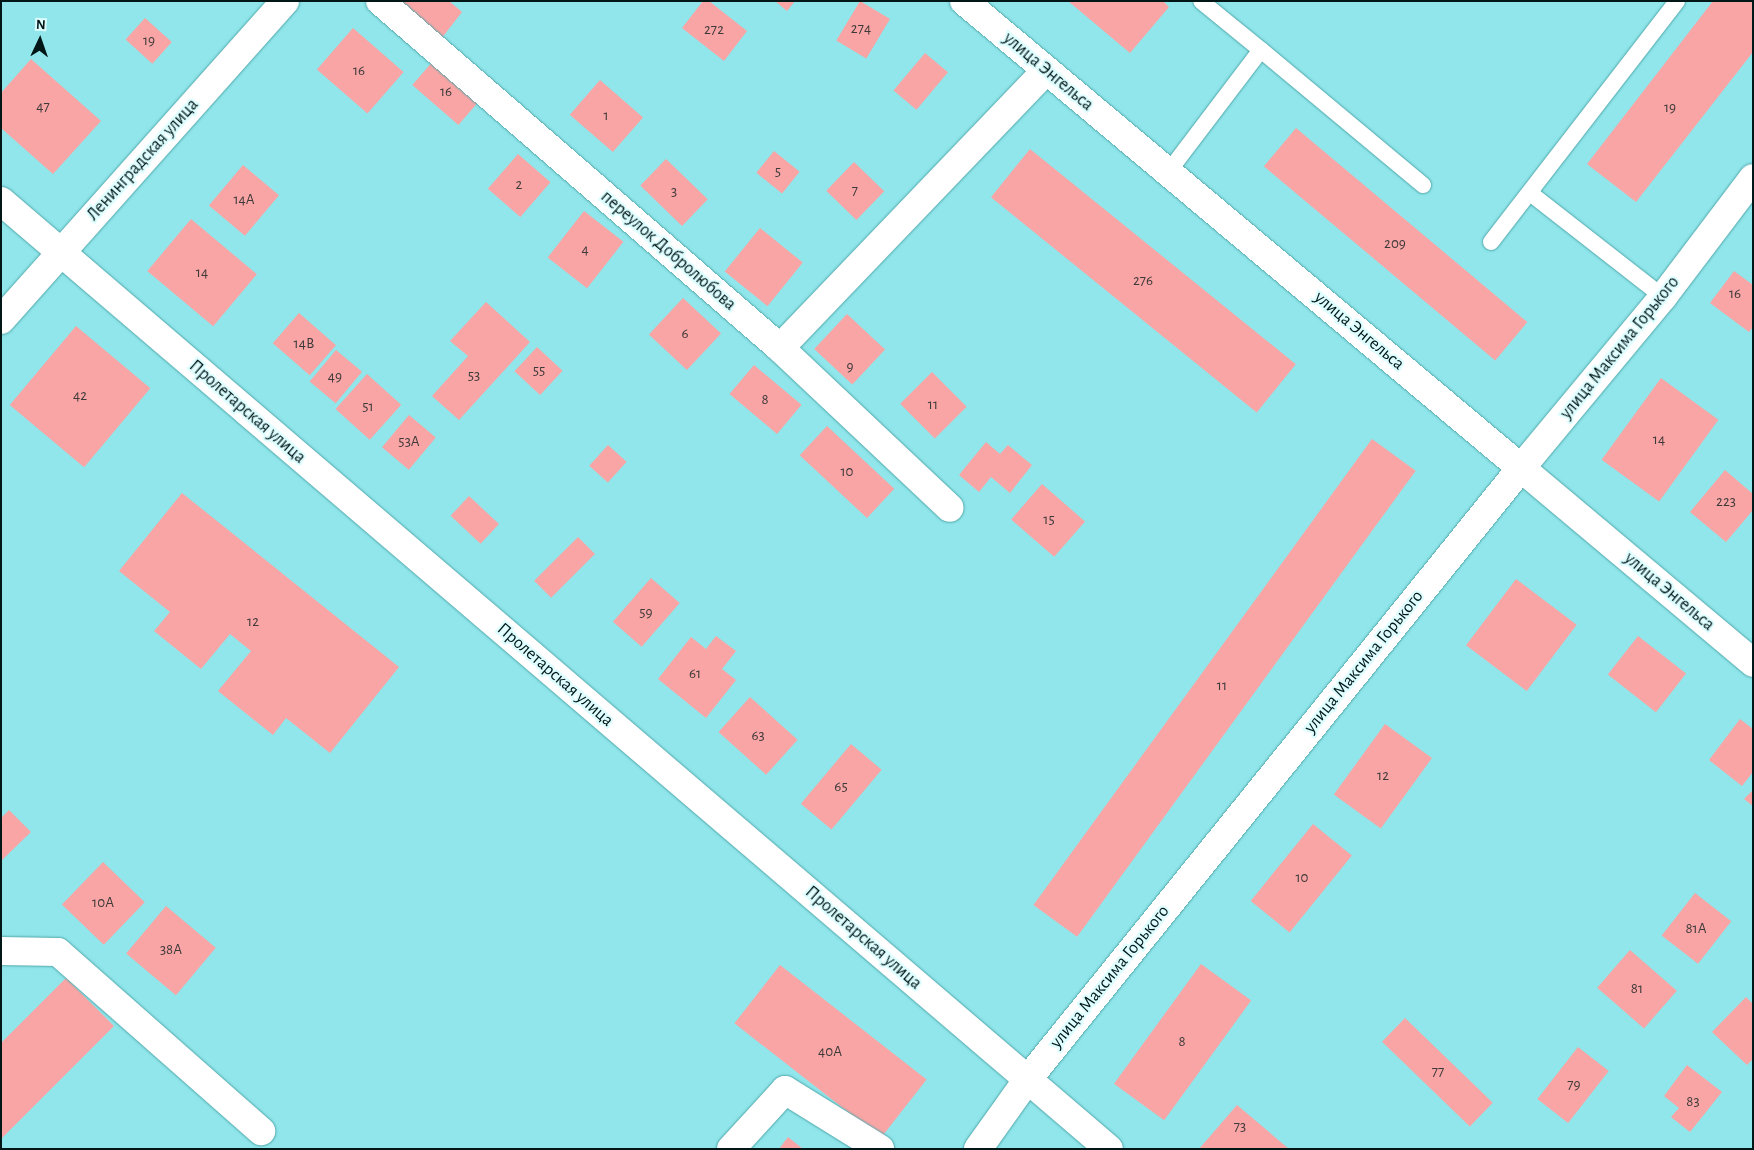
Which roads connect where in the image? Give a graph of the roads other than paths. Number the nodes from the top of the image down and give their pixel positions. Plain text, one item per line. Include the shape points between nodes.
1 (285, 1) edge
2 (380, 1) edge
3 (964, 1) edge
4 (1201, 1) edge
5 (1677, 1) edge
6 (1261, 50) junction
7 (1046, 71) junction
8 (1168, 171) junction
9 (1753, 178) edge
10 (1423, 185) dead end
11 (1530, 194) junction
12 (1, 201) edge
13 (1492, 242) dead end
14 (61, 252) junction
15 (1664, 297) junction
16 (1, 320) edge
17 (780, 348) junction
18 (1521, 468) junction
19 (950, 508) dead end
20 (1753, 663) edge
21 (1, 951) edge
22 (1028, 1080) junction
23 (261, 1131) dead end
24 (731, 1149) edge
25 (880, 1149) edge
26 (978, 1149) edge
27 (1109, 1149) edge

1 - 14 street, Ленинградская улица
2 - 17 street, переулок Добролюбова
3 - 7 street, улица Энгельса
4 - 6 lane
5 - 11 lane
6 - 8 lane
6 - 10 lane
7 - 8 street, улица Энгельса
7 - 17 street
8 - 18 street, улица Энгельса
9 - 15 street, улица Максима Горького
11 - 13 lane
11 - 15 lane
12 - 14 street, Пролетарская улица
14 - 16 street, Ленинградская улица
14 - 22 street, Пролетарская улица
15 - 18 street, улица Максима Горького
17 - 19 street, переулок Добролюбова
18 - 20 street, улица Энгельса
18 - 22 street, улица Максима Горького
21 - 23 street via 58,952
22 - 26 street, улица Максима Горького
22 - 27 street, Пролетарская улица
24 - 25 street via 784,1090

